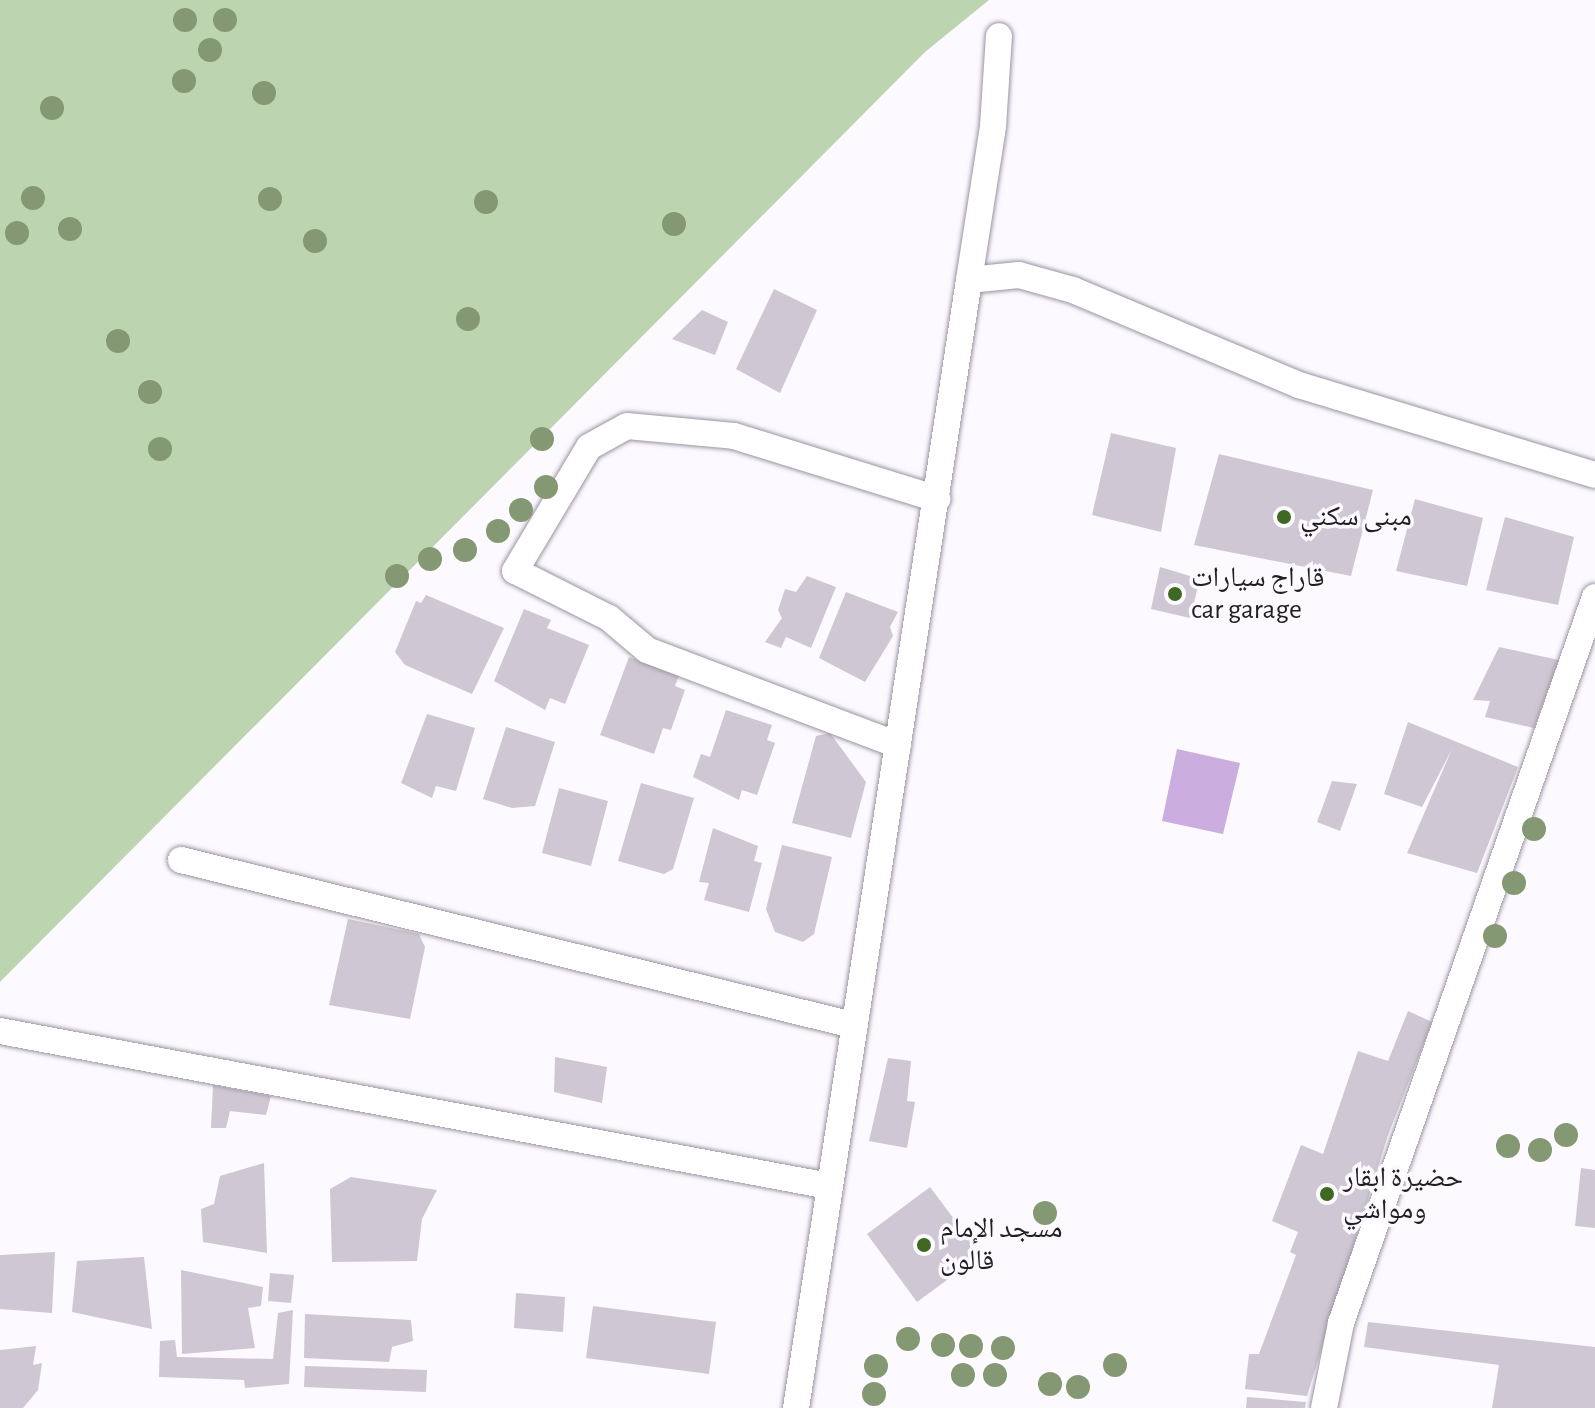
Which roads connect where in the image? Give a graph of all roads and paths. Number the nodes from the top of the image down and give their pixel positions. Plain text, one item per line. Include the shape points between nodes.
1 (999, 36) dead end
2 (969, 280) junction
3 (1595, 475) edge
4 (937, 499) junction
5 (1595, 597) edge
6 (1584, 658) edge
7 (898, 745) junction
8 (181, 860) dead end
9 (853, 1025) junction
10 (0, 1031) edge
11 (829, 1186) junction
12 (796, 1408) edge
13 (1324, 1408) edge

1 - 2 street via 993,126
2 - 3 street via 1019,275 1073,290 1299,385
2 - 4 street
4 - 7 street
4 - 7 street via 734,436 627,426 589,447 515,571 609,618 647,650
5 - 6 street
6 - 13 street via 1341,1323
7 - 9 street
8 - 9 street
9 - 11 street
10 - 11 street
11 - 12 street

